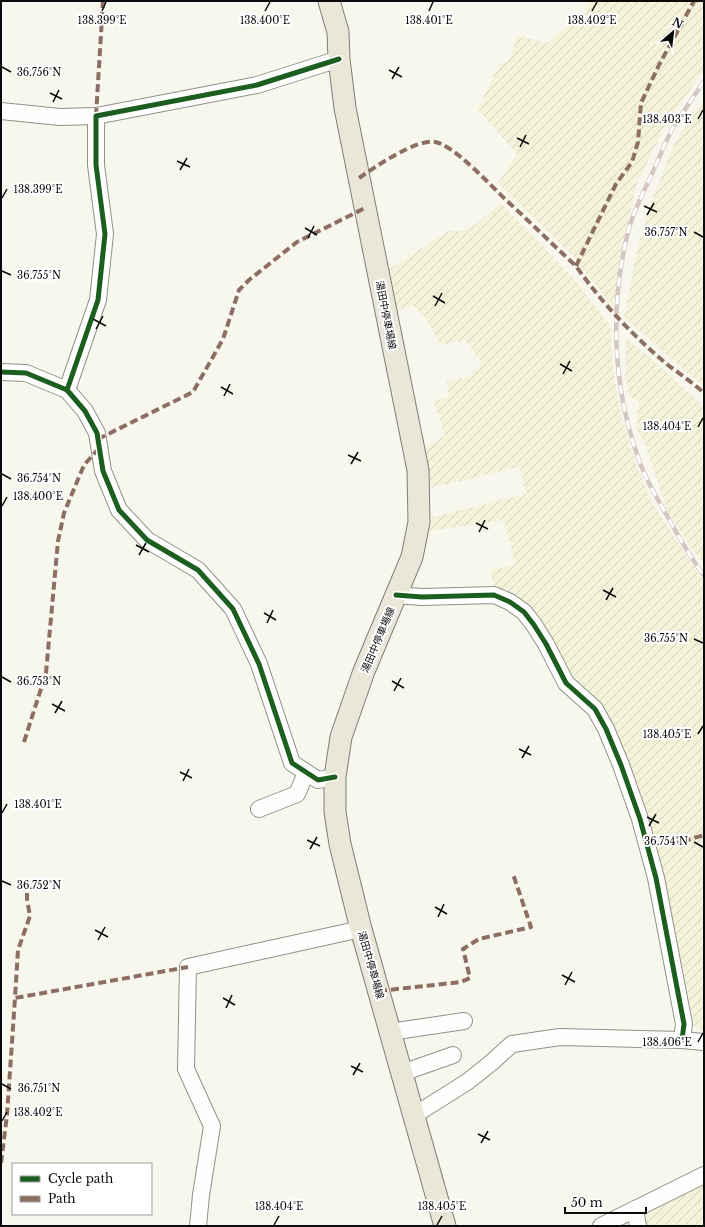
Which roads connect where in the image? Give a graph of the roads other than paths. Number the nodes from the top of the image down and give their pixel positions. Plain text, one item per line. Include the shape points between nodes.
1 (331, 2) edge
2 (339, 59) junction
3 (1, 111) edge
4 (96, 116) junction
5 (1, 372) edge
6 (67, 390) junction
7 (396, 595) junction
8 (306, 773) junction
9 (335, 777) junction
10 (259, 809) dead end
11 (361, 929) junction
12 (464, 1021) dead end
13 (390, 1032) junction
14 (682, 1040) junction
15 (704, 1042) edge
16 (453, 1056) dead end
17 (402, 1073) junction
18 (414, 1116) junction
19 (704, 1175) edge
20 (636, 1209) junction
21 (198, 1226) edge
22 (445, 1226) edge
23 (601, 1226) edge
24 (638, 1226) edge

1 - 2 main road, 湯田中停車場線 via 338,32
2 - 4 street via 257,85
2 - 7 main road, 湯田中停車場線 via 346,116 418,470 419,522 412,557
3 - 4 street via 60,117
4 - 6 street via 96,165 104,234 98,300
5 - 6 street via 26,373
6 - 8 street via 85,410 98,433 103,471 119,510 147,540 198,570 233,609 259,664 292,763
7 - 9 main road, 湯田中停車場線 via 364,671 341,737
7 - 14 street via 422,597 494,594 510,602 524,612 534,625 566,683 595,709 606,729 631,791 656,878 684,1024
8 - 9 street via 318,780
8 - 10 street via 297,794
9 - 11 main road, 湯田中停車場線 via 335,812 340,844
11 - 13 main road, 湯田中停車場線
11 - 21 street via 188,966 186,1069 212,1126
12 - 13 street
13 - 17 main road, 湯田中停車場線
14 - 15 street
14 - 18 street via 560,1037 512,1044 467,1082
16 - 17 street
17 - 18 main road, 湯田中停車場線
18 - 22 main road, 湯田中停車場線
19 - 20 street
20 - 23 street
20 - 24 street

